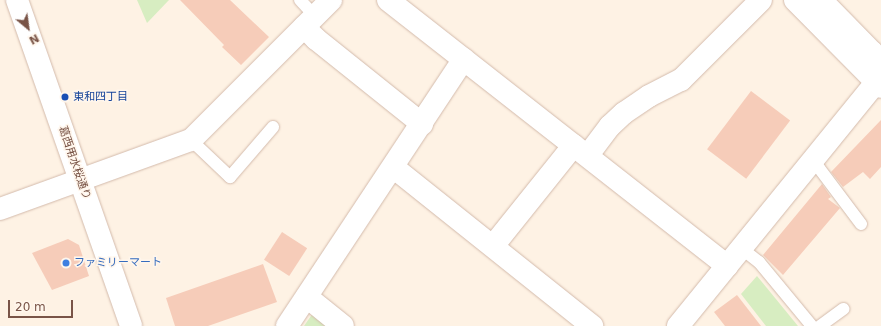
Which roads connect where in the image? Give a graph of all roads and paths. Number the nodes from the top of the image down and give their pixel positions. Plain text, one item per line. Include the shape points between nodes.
1 (17, 0) edge
2 (300, 0) edge
3 (331, 0) edge
4 (388, 0) edge
5 (761, 0) edge
6 (795, 0) edge
7 (821, 0) edge
8 (310, 21) junction
9 (464, 59) junction
10 (880, 82) edge
11 (422, 124) junction
12 (273, 127) dead end
13 (191, 140) junction
14 (581, 150) junction
15 (812, 162) junction
16 (393, 167) junction
17 (80, 180) junction
18 (0, 209) edge
19 (861, 224) dead end
20 (493, 246) junction
21 (741, 248) junction
22 (727, 266) junction
23 (308, 296) junction
24 (843, 309) dead end
25 (132, 326) edge
26 (287, 326) edge
27 (343, 326) edge
28 (592, 326) edge
29 (678, 326) edge
30 (812, 326) edge
31 (820, 326) edge

1 - 17 street, 葛西用水桜通り
2 - 8 lane
3 - 8 street
4 - 9 street
5 - 14 street via 681,80 649,96 624,113
6 - 10 street
7 - 10 street via 872,52
8 - 11 street via 316,39
8 - 13 street
9 - 11 street
9 - 14 street
10 - 15 street
11 - 16 street
12 - 13 lane via 230,178
13 - 17 street
14 - 20 street
14 - 22 street
15 - 19 lane
15 - 21 street
16 - 20 street
16 - 23 street
17 - 18 street
17 - 25 street, 葛西用水桜通り
20 - 28 street
21 - 22 street
21 - 30 lane via 759,262
22 - 29 street
23 - 26 street
23 - 27 street
24 - 31 lane

